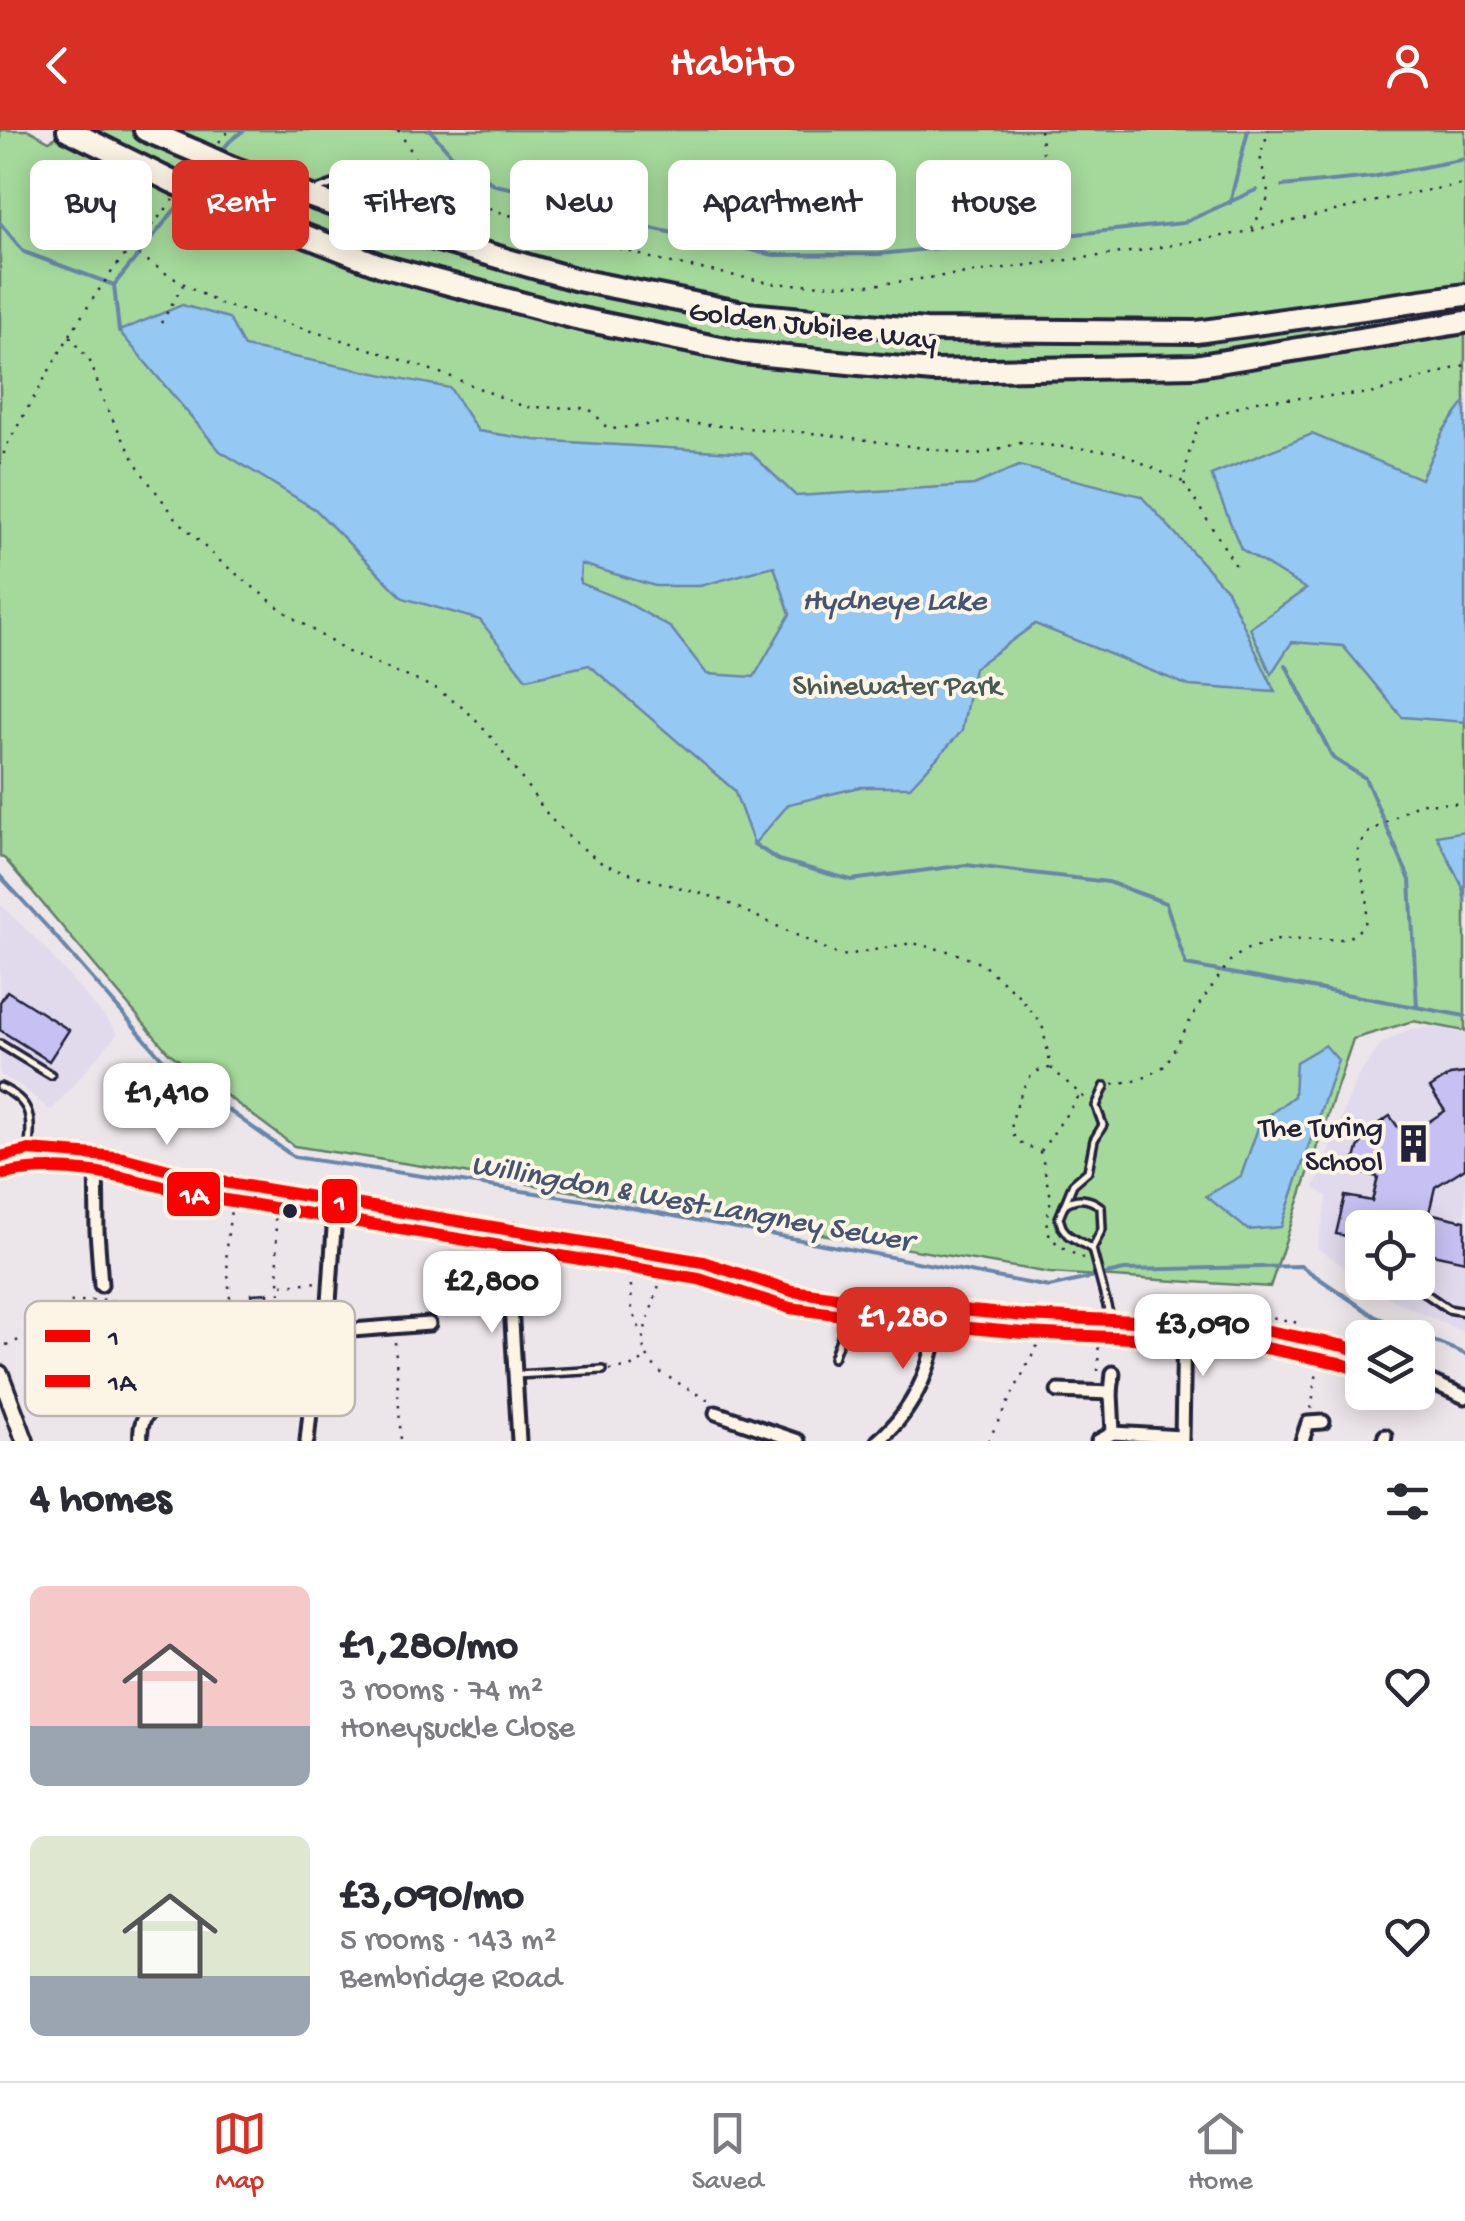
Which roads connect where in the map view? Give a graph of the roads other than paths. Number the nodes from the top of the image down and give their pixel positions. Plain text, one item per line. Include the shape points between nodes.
1 (68, 130) edge
2 (145, 130) edge
3 (219, 160) edge
4 (309, 195) edge
5 (1465, 295) edge
6 (1465, 322) edge
7 (0, 1044) edge
8 (52, 1075) dead end
9 (1104, 1086) road end
10 (0, 1087) edge
11 (29, 1150) junction
12 (96, 1155) junction
13 (0, 1157) edge
14 (336, 1199) junction
15 (1063, 1206) junction
16 (514, 1230) junction
17 (1092, 1248) junction
18 (101, 1286) road end
19 (851, 1299) junction
20 (1435, 1300) edge
21 (329, 1301) edge
22 (938, 1308) junction
23 (1465, 1312) edge
24 (1106, 1320) junction
25 (1184, 1322) junction
26 (428, 1324) dead end
27 (355, 1329) edge
28 (1345, 1346) edge
29 (833, 1358) dead end
30 (603, 1370) road end
31 (1113, 1373) road end
32 (0, 1374) edge
33 (515, 1374) junction
34 (1435, 1384) edge
35 (1058, 1391) dead end
36 (1111, 1393) junction
37 (1465, 1397) edge
38 (716, 1413) road end
39 (144, 1416) edge
40 (310, 1416) edge
41 (1322, 1422) dead end
42 (754, 1427) junction
43 (1113, 1433) junction
44 (1182, 1439) edge
45 (25, 1441) edge
46 (140, 1441) edge
47 (307, 1441) edge
48 (519, 1441) edge
49 (751, 1441) edge
50 (798, 1441) edge
51 (878, 1441) edge
52 (1098, 1441) edge
53 (1302, 1441) edge

1 - 6 highway, Golden Jubilee Way, bridge via 175,188 382,266 576,318 744,352 933,370 1194,366
2 - 3 highway, Golden Jubilee Way, bridge
4 - 5 highway, Golden Jubilee Way via 393,227 578,280 748,314 924,330 1196,332
7 - 8 lane
9 - 15 lane via 1096,1106 1102,1125 1088,1172 1072,1184
10 - 11 lane via 27,1108
11 - 12 street
11 - 13 street
12 - 14 street
12 - 18 street
14 - 16 street
14 - 21 street
15 - 17 lane via 1059,1218 1068,1236
15 - 17 lane via 1080,1198 1101,1207 1102,1228
16 - 19 street via 704,1262 792,1291
16 - 33 street
17 - 24 lane
19 - 22 street
19 - 29 lane
20 - 23 lane
22 - 24 street
22 - 51 street via 925,1375 910,1405
24 - 25 street
25 - 28 street
25 - 44 street
26 - 27 street
30 - 33 lane
31 - 36 street
32 - 45 main road
33 - 48 street
34 - 37 street
35 - 36 street
36 - 43 street
38 - 42 street
39 - 46 street
40 - 47 street
41 - 53 street via 1308,1424
42 - 49 street
42 - 50 street
43 - 44 street
43 - 52 street

